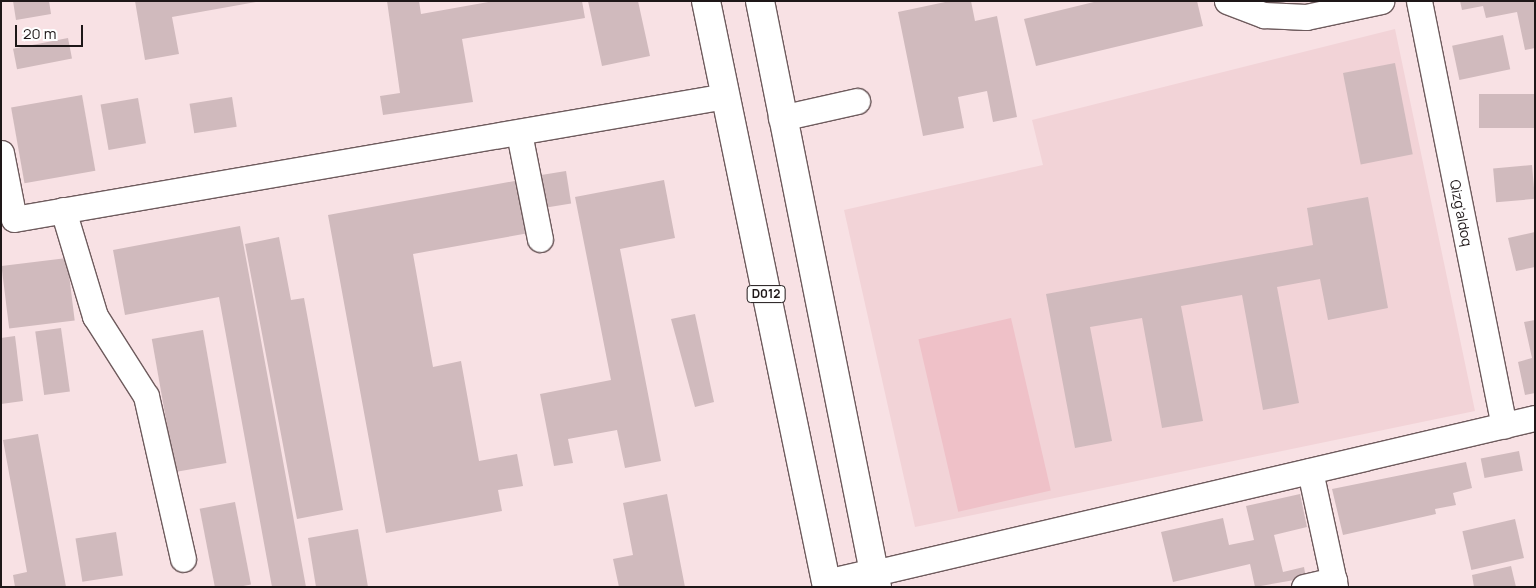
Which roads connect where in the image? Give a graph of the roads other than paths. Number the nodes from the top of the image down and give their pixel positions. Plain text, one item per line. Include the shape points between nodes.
1 (706, 1) edge
2 (760, 1) edge
3 (1227, 1) edge
4 (1380, 1) edge
5 (1419, 1) edge
6 (725, 96) junction
7 (857, 100) dead end
8 (781, 118) junction
9 (520, 133) junction
10 (1, 153) edge
11 (63, 210) junction
12 (540, 240) dead end
13 (1535, 418) edge
14 (1504, 426) junction
15 (1310, 471) junction
16 (183, 559) dead end
17 (875, 580) edge
18 (1334, 584) edge
19 (822, 586) edge
20 (1304, 587) edge

1 - 6 highway, D012
2 - 8 highway
3 - 4 street via 1264,15 1306,17
5 - 14 street, Qizg'aldoq
6 - 9 street
6 - 19 highway, D012
7 - 8 street
8 - 17 highway
9 - 11 street
9 - 12 street
10 - 11 street via 14,219
11 - 16 street via 94,316 146,396
13 - 14 street
14 - 15 street
15 - 17 street
15 - 18 street
17 - 19 highway
18 - 20 street

